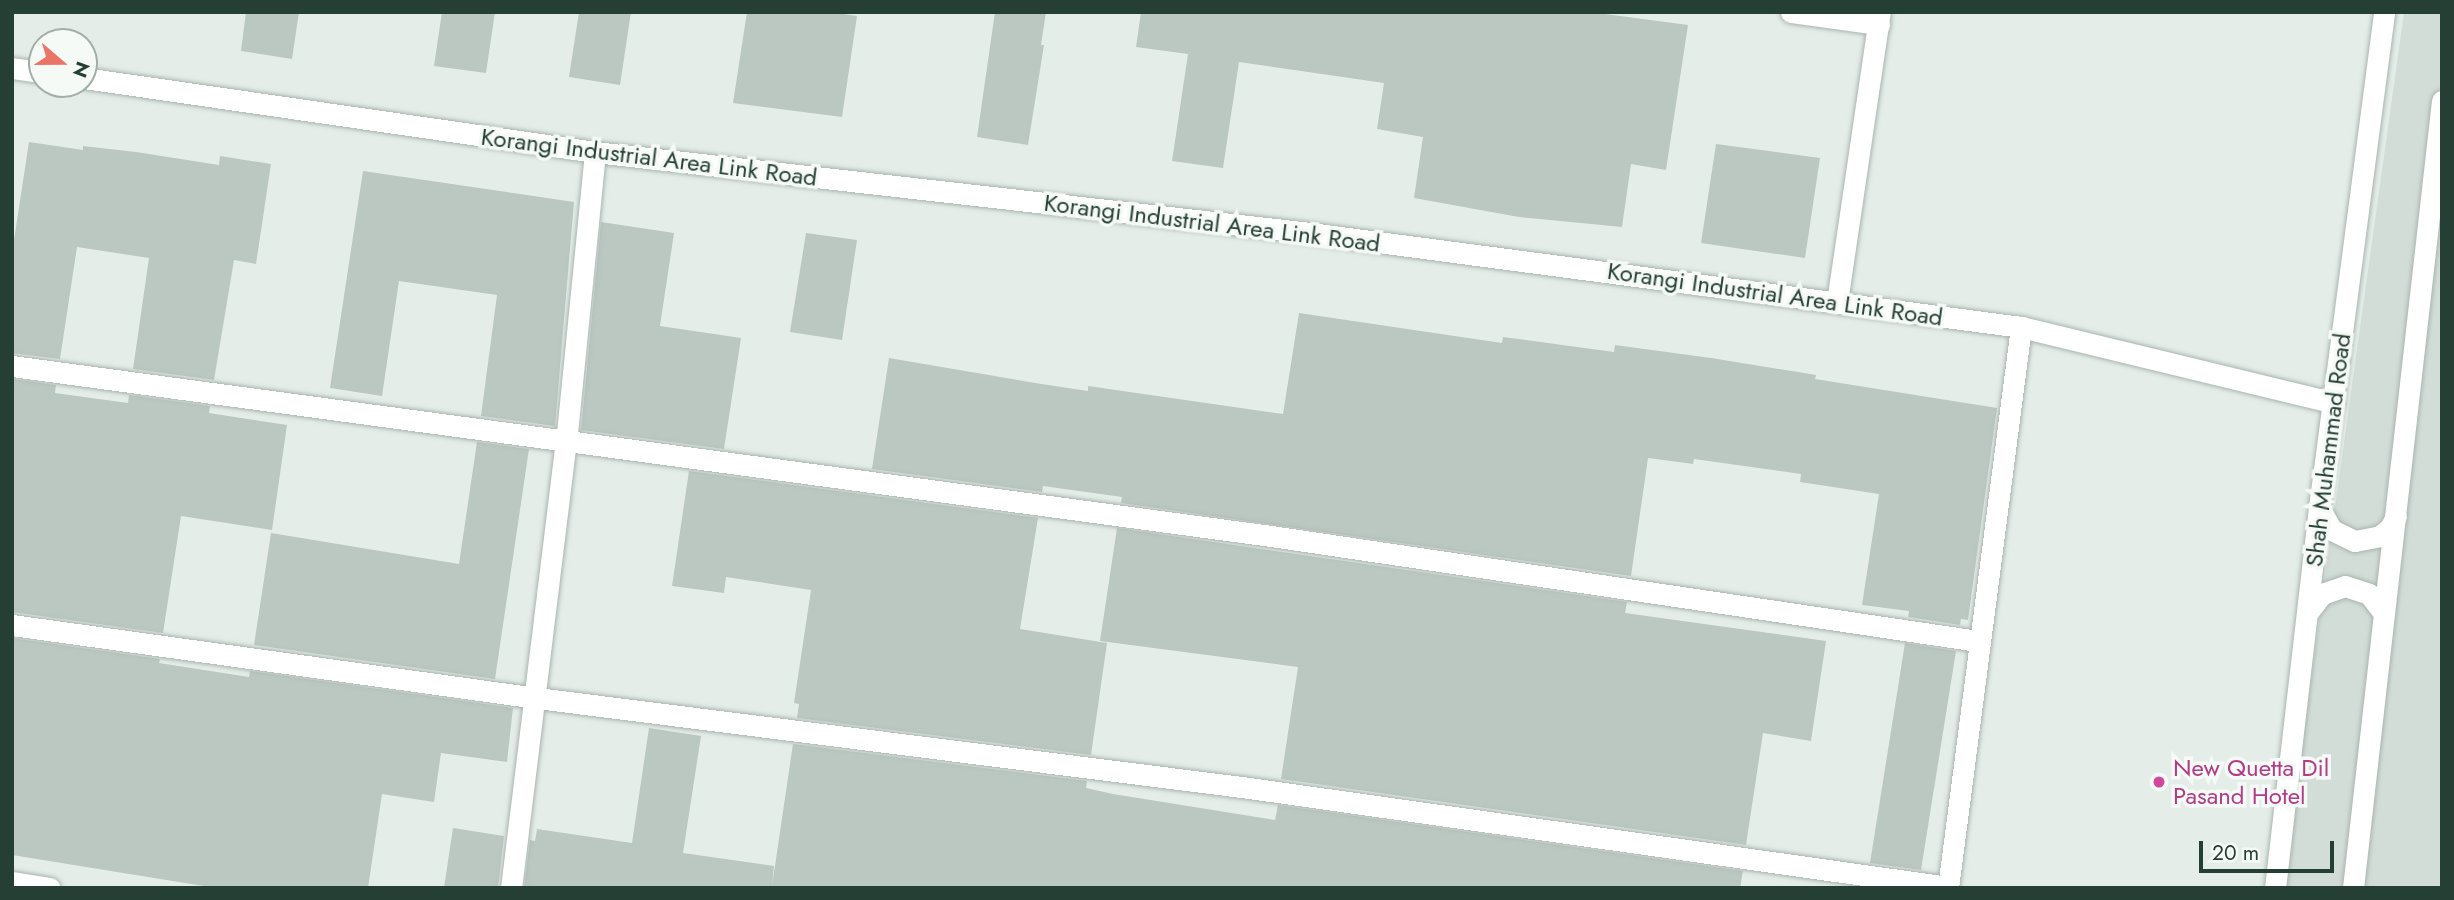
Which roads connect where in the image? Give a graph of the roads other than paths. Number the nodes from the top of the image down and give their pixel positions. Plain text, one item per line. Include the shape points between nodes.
1 (1791, 12) edge
2 (2384, 12) edge
3 (1880, 18) edge
4 (98, 80) edge
5 (2442, 101) edge
6 (595, 152) junction
7 (1837, 302) junction
8 (2021, 327) junction
9 (12, 366) edge
10 (2334, 403) junction
11 (566, 443) junction
12 (2319, 507) junction
13 (2396, 516) junction
14 (2384, 613) junction
15 (2307, 614) junction
16 (12, 625) edge
17 (1978, 641) junction
18 (537, 698) junction
19 (12, 882) edge
20 (50, 888) edge
21 (511, 888) edge
22 (1948, 888) edge
23 (2275, 888) edge
24 (2353, 888) edge

1 - 3 street
2 - 10 street, Shah Muhammad Road
3 - 7 street
4 - 6 street, Korangi Industrial Area Link Road
5 - 13 street
6 - 7 street, Korangi Industrial Area Link Road via 1310,233
6 - 11 street
7 - 8 street, Korangi Industrial Area Link Road
8 - 10 street, Korangi Industrial Area Link Road
8 - 17 street
9 - 11 street
10 - 12 street, Shah Muhammad Road
11 - 17 street via 1272,536
11 - 18 street
12 - 13 street via 2332,530 2355,541 2380,536
12 - 15 street, Shah Muhammad Road
13 - 14 street
14 - 15 street via 2369,594 2345,586 2322,594
14 - 24 street
15 - 23 street, Shah Muhammad Road
16 - 18 street
17 - 22 street
18 - 21 street
18 - 22 street via 1242,787
19 - 20 street

